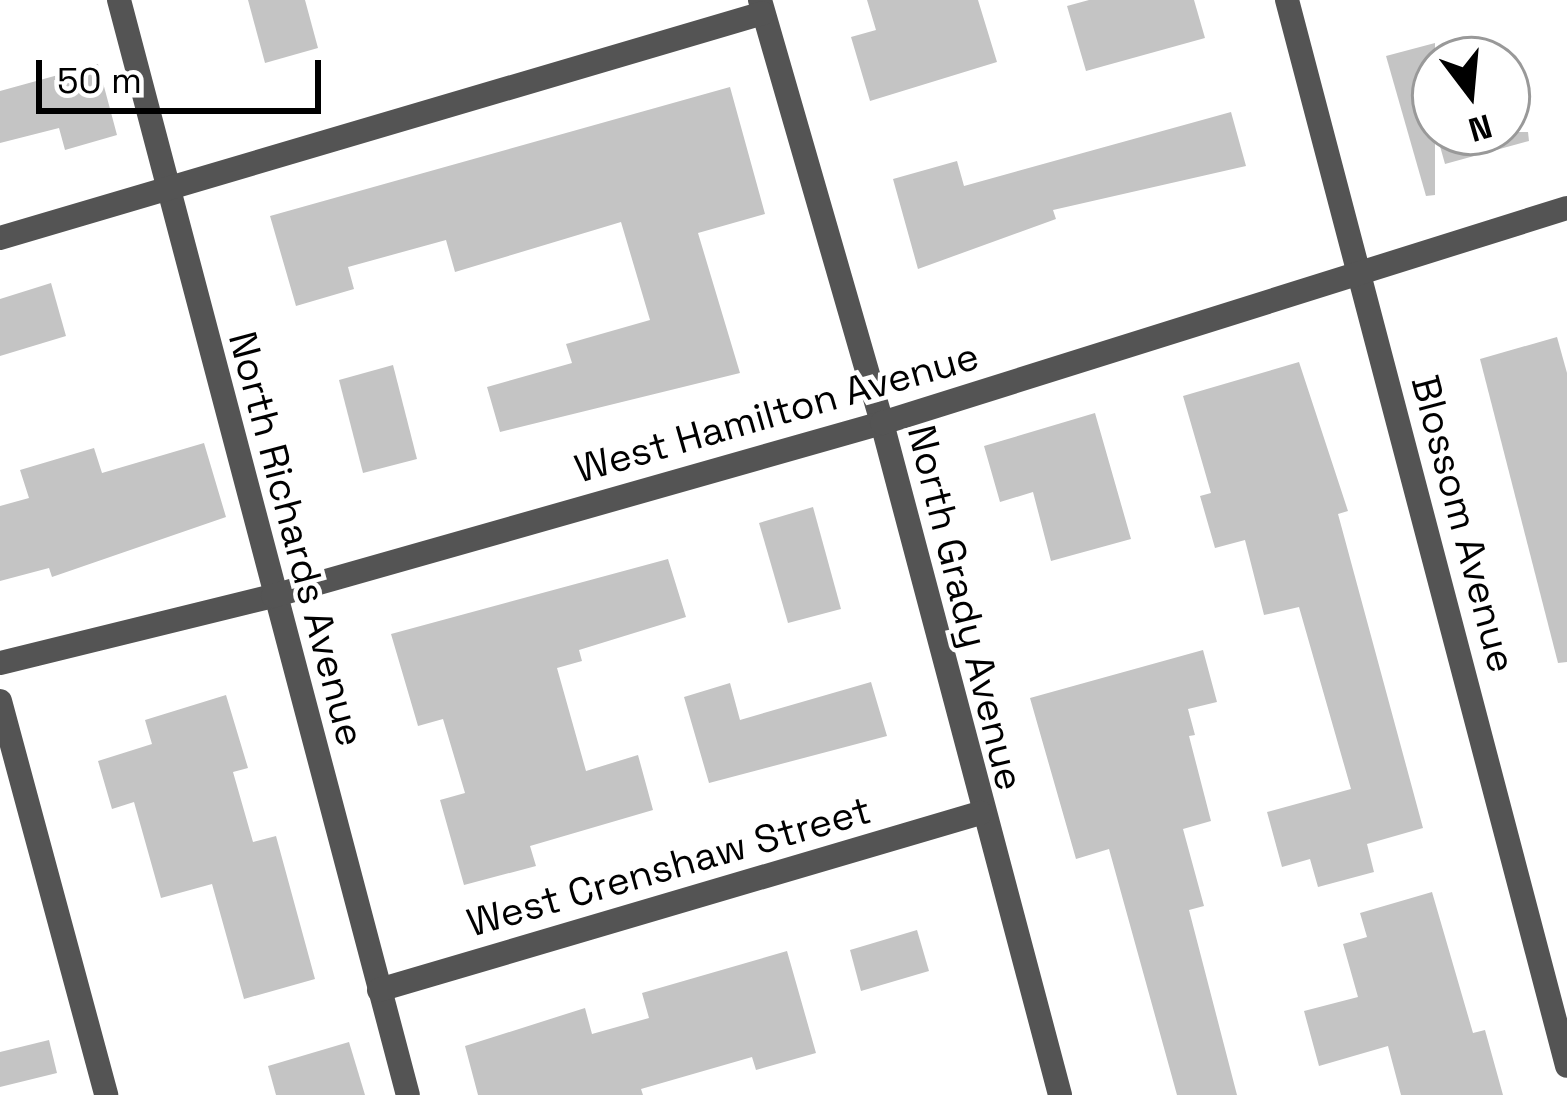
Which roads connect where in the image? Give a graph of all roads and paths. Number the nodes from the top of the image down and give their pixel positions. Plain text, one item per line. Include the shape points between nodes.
1 (119, 0) edge
2 (1287, 0) edge
3 (761, 6) edge
4 (168, 193) junction
5 (1567, 208) edge
6 (0, 238) edge
7 (1360, 268) junction
8 (882, 424) junction
9 (273, 596) junction
10 (0, 663) edge
11 (0, 701) edge
12 (980, 813) junction
13 (379, 990) junction
14 (1567, 1066) edge
15 (106, 1095) edge
16 (408, 1095) edge
17 (1060, 1095) edge

1 - 4 street, North Richards Avenue
2 - 7 street, Blossom Avenue
3 - 4 street
3 - 8 street, North Grady Avenue
4 - 6 street
4 - 9 street, North Richards Avenue
5 - 7 street, West Hamilton Avenue
7 - 8 street, West Hamilton Avenue
7 - 14 street, Blossom Avenue
8 - 9 street, West Hamilton Avenue
8 - 12 street, North Grady Avenue
9 - 10 street, West Hamilton Avenue
9 - 13 street, North Richards Avenue
11 - 15 street
12 - 13 street, West Crenshaw Street
12 - 17 street, North Grady Avenue
13 - 16 street, North Richards Avenue

